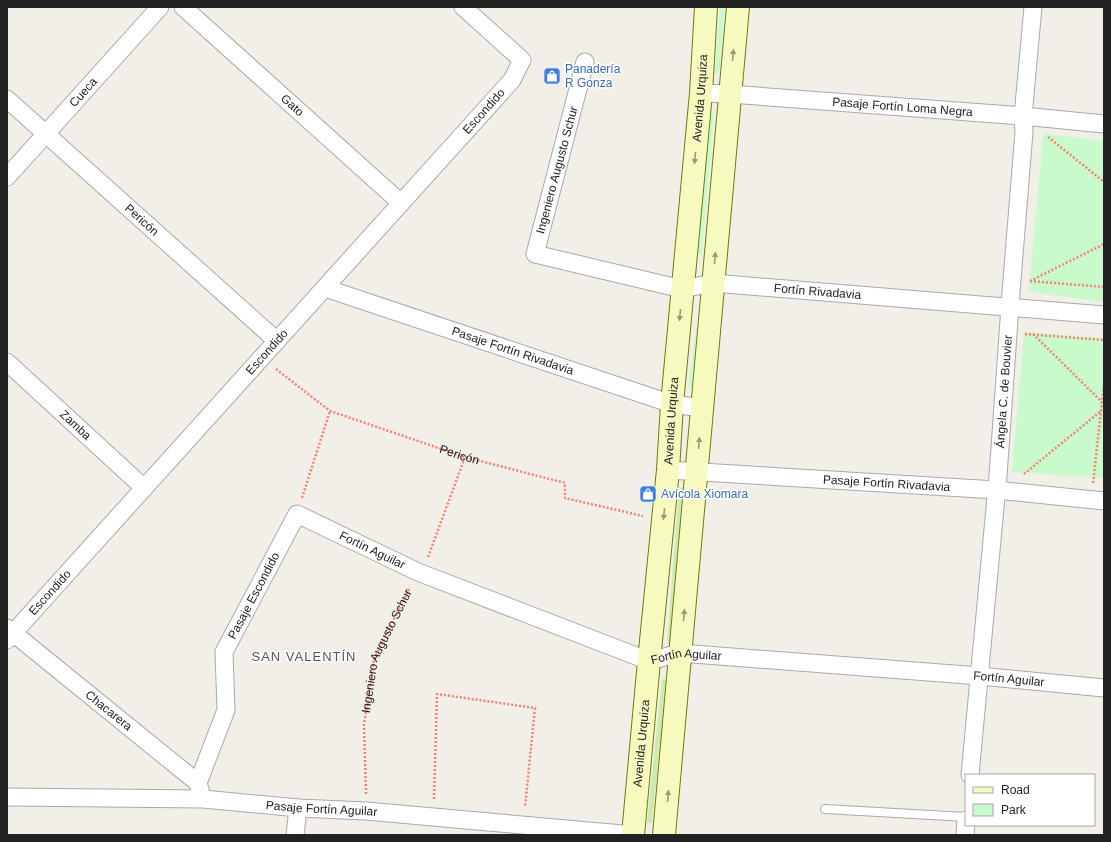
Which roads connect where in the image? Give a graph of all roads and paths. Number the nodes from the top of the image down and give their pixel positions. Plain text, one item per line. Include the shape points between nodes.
1 (160, 7) edge
2 (183, 7) edge
3 (463, 7) edge
4 (706, 7) edge
5 (738, 7) edge
6 (1033, 7) edge
7 (585, 62) dead end
8 (701, 93) junction
9 (730, 94) junction
10 (7, 99) edge
11 (1023, 116) junction
12 (1104, 124) edge
13 (46, 133) junction
14 (1043, 133) dead end
15 (7, 176) edge
16 (1104, 182) edge
17 (401, 203) junction
18 (1104, 244) edge
19 (535, 254) joint
20 (713, 283) junction
21 (1104, 287) edge
22 (324, 288) junction
23 (682, 288) junction
24 (1010, 307) junction
25 (1104, 315) edge
26 (1008, 332) junction
27 (1033, 334) junction
28 (1104, 340) edge
29 (277, 341) junction
30 (262, 358) junction
31 (7, 362) edge
32 (1104, 384) edge
33 (1102, 402) junction
34 (672, 404) junction
35 (702, 408) junction
36 (330, 411) junction
37 (1101, 411) junction
38 (466, 457) junction
39 (668, 470) junction
40 (696, 472) junction
41 (1018, 478) dead end
42 (1093, 484) dead end
43 (144, 488) junction
44 (996, 490) junction
45 (1104, 501) edge
46 (297, 514) junction
47 (663, 521) junction
48 (418, 572) junction
49 (9, 634) edge
50 (680, 653) junction
51 (649, 661) junction
52 (980, 676) junction
53 (1104, 688) edge
54 (970, 774) edge
55 (198, 782) junction
56 (7, 797) edge
57 (203, 799) junction
58 (298, 808) junction
59 (825, 809) dead end
60 (366, 811) junction
61 (434, 817) junction
62 (965, 818) edge
63 (523, 825) junction
64 (295, 835) edge
65 (634, 835) edge
66 (664, 835) edge

1 - 13 street, Cueca
2 - 17 street, Gato
3 - 17 street, Escondido via 522,60 512,80
4 - 8 main road, Avenida Urquiza
9 -> 5 main road
6 - 11 street, Ángela C. de Bouvier
7 - 19 street, Ingeniero Augusto Schur
8 - 9 street, Pasaje Fortín Loma Negra
8 -> 23 main road, Avenida Urquiza
9 - 11 street, Pasaje Fortín Loma Negra
20 -> 9 main road
10 - 13 street, Pericón
11 - 12 street, Pasaje Fortín Loma Negra
11 - 24 street, Ángela C. de Bouvier via 1024,132
13 - 15 street, Cueca
13 - 29 street, Pericón
14 - 16 path
17 - 22 street, Escondido
18 - 21 path via 1030,281
19 - 23 street, Fortín Rivadavia
20 - 23 street, Fortín Rivadavia
20 - 24 street, Fortín Rivadavia
20 - 35 main road
22 - 29 street, Escondido
22 - 34 street, Pasaje Fortín Rivadavia
23 -> 34 main road, Avenida Urquiza
24 - 25 street, Fortín Rivadavia
24 - 26 street, Ángela C. de Bouvier
26 - 27 path
26 - 44 street, Ángela C. de Bouvier
27 - 28 path
27 - 33 path
29 - 30 street, Escondido
30 - 36 path, Pericón
30 - 43 street, Escondido
31 - 43 street, Zamba
32 - 33 path
33 - 37 path
34 - 35 street, Pasaje Fortín Rivadavia
34 - 39 main road, Avenida Urquiza
40 -> 35 main road
36 - 38 path, Pericón
36 - 46 path
37 - 41 path
37 - 42 path
38 - 47 path, Pericón via 565,483 565,498
38 - 48 path, Ingeniero Augusto Schur via 426,561
39 - 40 street, Pasaje Fortín Rivadavia
39 -> 47 main road, Avenida Urquiza
40 - 44 street, Pasaje Fortín Rivadavia
50 -> 40 main road
43 - 49 street, Escondido
44 - 45 street, Pasaje Fortín Rivadavia
44 - 52 street, Ángela C. de Bouvier
46 - 48 street, Fortín Aguilar
46 - 55 street, Pasaje Escondido via 224,652 226,710
47 - 51 main road, Avenida Urquiza
48 - 51 street, Fortín Aguilar
48 - 60 path, Ingeniero Augusto Schur via 374,659 364,725
49 - 55 street, Chacarera
50 - 51 street, Fortín Aguilar
50 - 52 street, Fortín Aguilar
66 -> 50 main road
51 - 65 main road, Avenida Urquiza
52 - 53 street, Fortín Aguilar
52 - 54 street, Ángela C. de Bouvier
55 - 57 street
56 - 57 street, Pasaje Fortín Aguilar
57 - 58 street, Pasaje Fortín Aguilar
58 - 60 street, Pasaje Fortín Aguilar
58 - 64 street
59 - 62 lane
60 - 61 street, Pasaje Fortín Aguilar
61 - 63 street, Pasaje Fortín Aguilar
61 - 63 path via 437,694 535,708
63 - 65 street, Pasaje Fortín Aguilar

